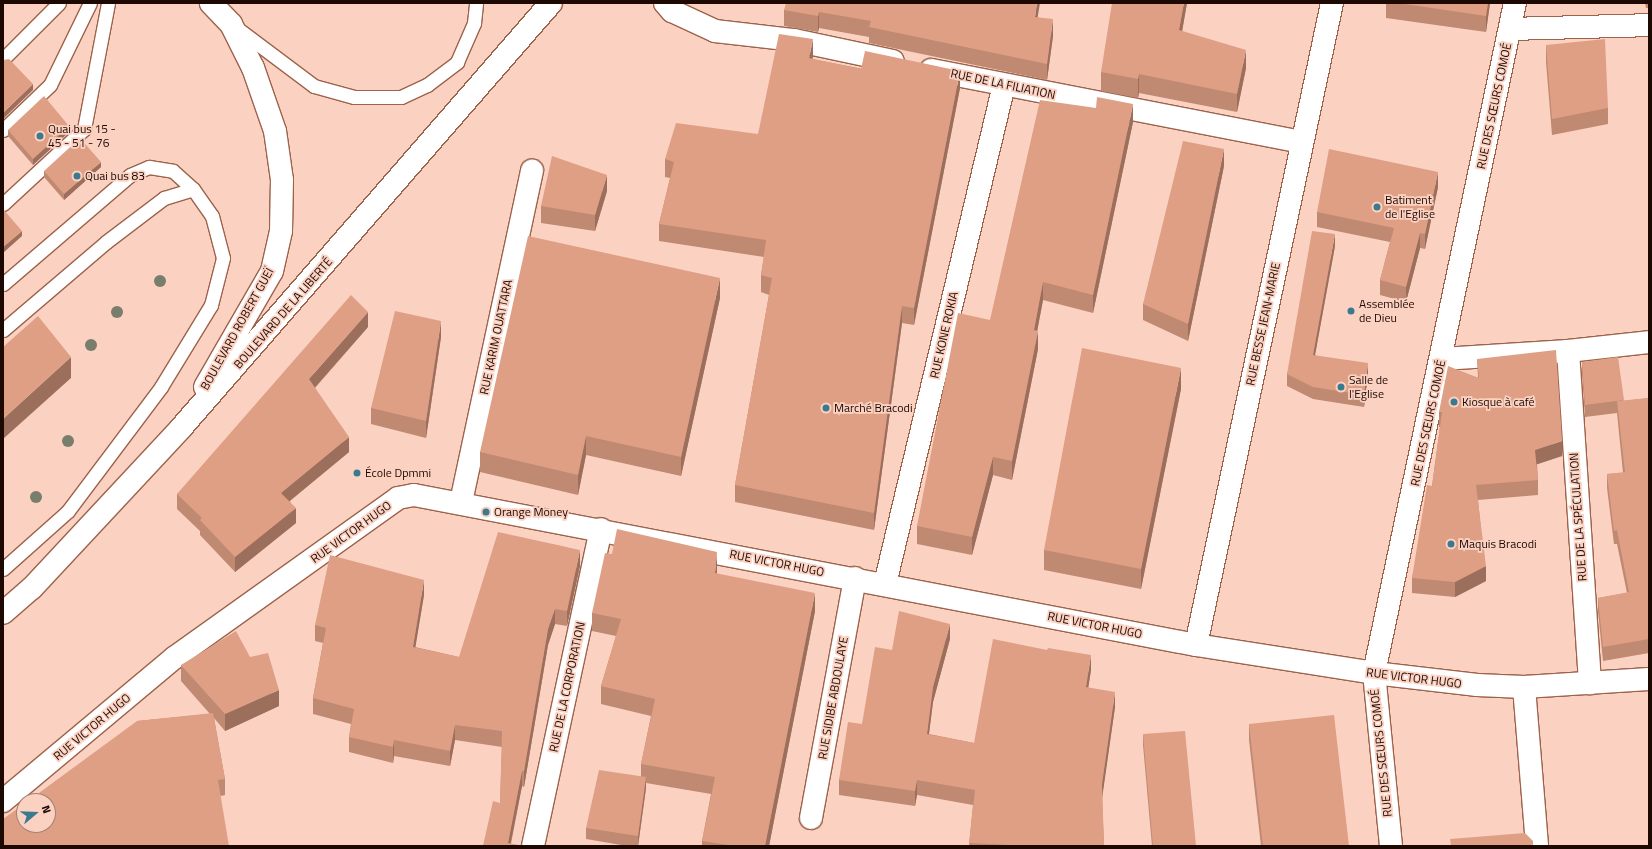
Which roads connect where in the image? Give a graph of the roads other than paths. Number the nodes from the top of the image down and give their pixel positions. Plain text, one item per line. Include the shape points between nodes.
1 (59, 3) edge
2 (90, 3) edge
3 (108, 3) edge
4 (211, 3) edge
5 (476, 3) edge
6 (552, 3) edge
7 (665, 3) edge
8 (1332, 3) edge
9 (1515, 3) edge
10 (231, 24) junction
11 (1649, 25) edge
12 (1510, 29) junction
13 (3, 60) edge
14 (1004, 85) junction
15 (3, 130) edge
16 (1301, 142) junction
17 (532, 171) dead end
18 (193, 189) junction
19 (3, 204) edge
20 (3, 284) edge
21 (3, 330) edge
22 (1649, 342) edge
23 (1568, 352) junction
24 (1442, 359) junction
25 (181, 428) junction
26 (461, 502) junction
27 (601, 529) junction
28 (3, 569) edge
29 (855, 578) junction
30 (885, 584) junction
31 (3, 613) edge
32 (1196, 645) junction
33 (1374, 673) junction
34 (1649, 679) edge
35 (1590, 683) junction
36 (1524, 687) junction
37 (3, 801) edge
38 (811, 818) dead end
39 (533, 846) edge
40 (1391, 846) edge
41 (1537, 846) edge

1 - 13 lane
2 - 15 lane via 50,85
3 - 19 lane via 84,129
4 - 10 street, BOULEVARD ROBERT GUEÏ
5 - 10 lane via 474,23 457,62 427,85 401,97 354,97 314,86
6 - 25 street, BOULEVARD DE LA LIBERTÉ
7 - 14 street, RUE DE LA FILIATION via 672,11 715,30 794,40
8 - 16 street, RUE BESSE JEAN-MARIE
9 - 12 street, RUE DES SŒURS COMOÉ
10 - 25 street, BOULEVARD ROBERT GUEÏ via 253,68 275,131 282,180 281,231 272,271
11 - 12 street
12 - 24 street, RUE DES SŒURS COMOÉ
14 - 16 street, RUE DE LA FILIATION
14 - 30 street, RUE KONE ROKIA
16 - 32 street, RUE BESSE JEAN-MARIE
17 - 26 street, RUE KARIM OUATTARA
18 - 20 lane via 173,171 149,167 130,175
18 - 21 lane via 164,198 106,242
18 - 28 lane via 212,216 223,258 211,305 161,387 68,511
22 - 23 street
23 - 24 street
23 - 35 street, RUE DE LA SPÉCULATION
24 - 33 street, RUE DES SŒURS COMOÉ
25 - 31 street, BOULEVARD DE LA LIBERTÉ via 32,588
26 - 27 street, RUE VICTOR HUGO
26 - 37 street, RUE VICTOR HUGO via 414,495 398,498 174,658
27 - 29 street, RUE VICTOR HUGO
27 - 39 street, RUE DE LA CORPORATION
29 - 30 street, RUE VICTOR HUGO
29 - 38 street, RUE SIDIBE ABDOULAYE
30 - 32 street, RUE VICTOR HUGO
32 - 33 street, RUE VICTOR HUGO
33 - 36 street, RUE VICTOR HUGO
33 - 40 street, RUE DES SŒURS COMOÉ
34 - 35 street, RUE VICTOR HUGO
35 - 36 street, RUE VICTOR HUGO
36 - 41 street

